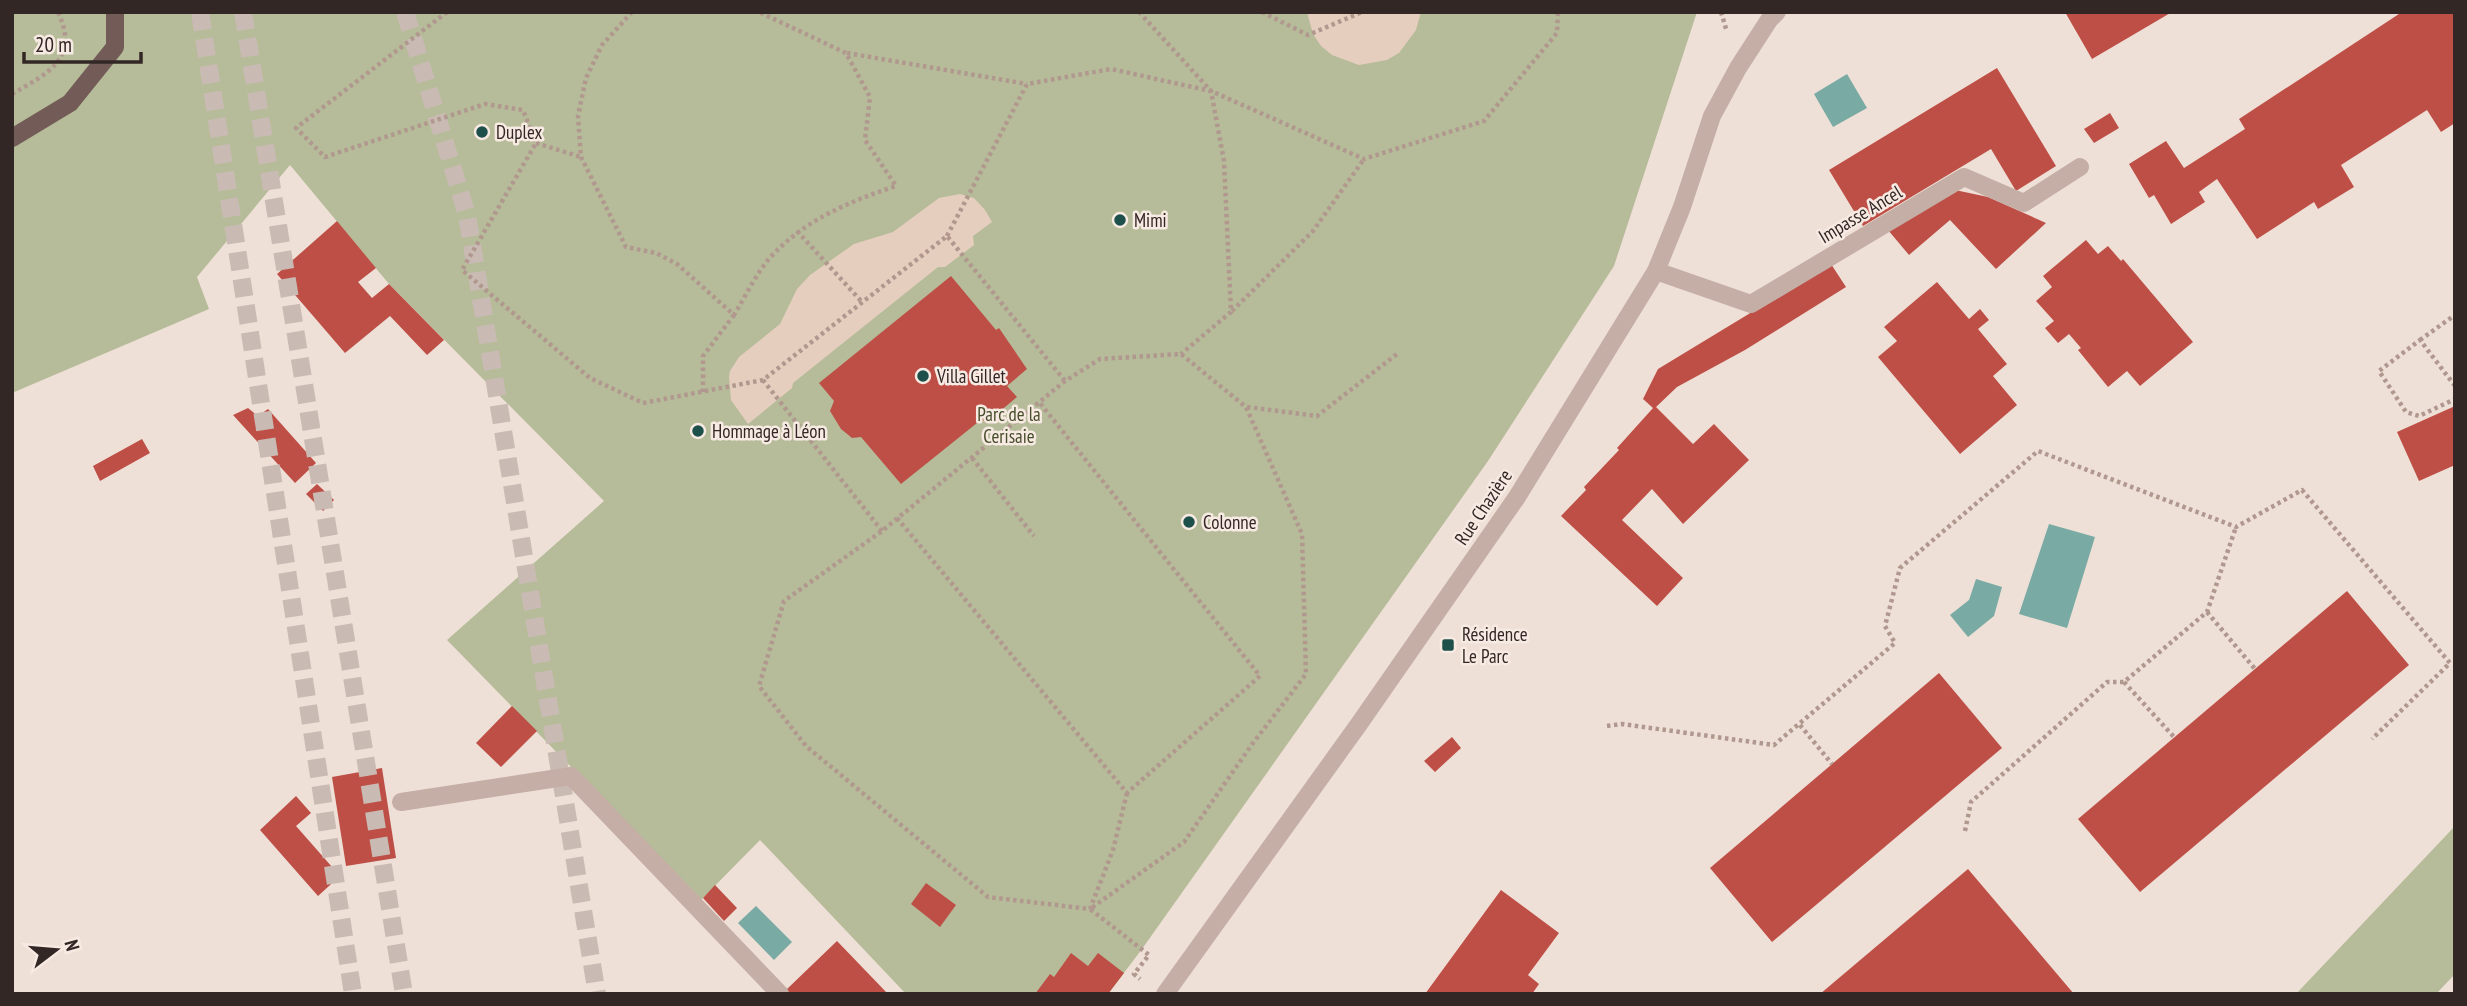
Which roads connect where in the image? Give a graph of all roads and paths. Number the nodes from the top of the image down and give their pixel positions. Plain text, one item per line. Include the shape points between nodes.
1 (58, 12) edge
2 (115, 12) edge
3 (447, 12) edge
4 (632, 12) edge
5 (759, 12) edge
6 (1139, 12) edge
7 (1262, 12) edge
8 (1362, 12) edge
9 (1558, 12) edge
10 (1777, 12) edge
11 (846, 53) junction
12 (1027, 84) junction
13 (1211, 91) junction
14 (12, 93) edge
15 (12, 138) edge
16 (536, 143) junction
17 (581, 157) junction
18 (1364, 159) junction
19 (2080, 167) dead end
20 (797, 231) junction
21 (947, 236) junction
22 (1656, 271) junction
23 (863, 302) junction
24 (1231, 312) junction
25 (734, 315) junction
26 (2455, 315) edge
27 (2420, 340) junction
28 (1181, 354) junction
29 (1397, 354) dead end
30 (763, 380) junction
31 (1065, 381) junction
32 (2455, 386) edge
33 (703, 392) junction
34 (2455, 399) edge
35 (1039, 402) junction
36 (1246, 407) junction
37 (972, 457) junction
38 (897, 519) junction
39 (2236, 527) junction
40 (882, 531) junction
41 (1034, 536) dead end
42 (2207, 612) junction
43 (2255, 669) dead end
44 (2124, 682) junction
45 (1800, 725) junction
46 (1607, 726) dead end
47 (2174, 737) dead end
48 (2372, 739) dead end
49 (1832, 764) dead end
50 (1127, 793) junction
51 (401, 802) dead end
52 (1965, 831) dead end
53 (1090, 909) junction
54 (1141, 979) dead end
55 (780, 994) edge
56 (1165, 994) edge

1 - 14 path via 65,39 58,61 50,72
2 - 15 main road via 116,47 70,103
3 - 16 path via 296,128 325,157 485,104 523,110
4 - 17 path via 603,45 586,78 578,116
5 - 11 path
6 - 13 path
7 - 8 path via 1308,35
9 - 18 path via 1557,33 1484,121
10 - 22 street, Rue Chazière via 1712,116
11 - 12 path
11 - 20 path via 870,97 865,140 896,186 849,202
12 - 13 path via 1111,69
12 - 21 path
13 - 18 path
13 - 24 path via 1224,161
16 - 17 path
16 - 33 path via 462,270 590,378 643,404
17 - 25 path via 626,247 656,253 677,264
18 - 24 path via 1313,231
19 - 22 street, Impasse Ancel via 2024,203 1964,177 1751,304
20 - 23 path
20 - 25 path via 766,262
21 - 23 path
21 - 31 path
22 - 56 street, Rue Chazière via 1517,497
23 - 30 path
24 - 28 path
25 - 33 path via 703,356
26 - 27 path
27 - 32 path
27 - 34 path via 2379,371 2406,412 2419,416
28 - 31 path via 1100,359
28 - 36 path
29 - 36 path via 1317,416
30 - 33 path
30 - 40 path
31 - 35 path
35 - 37 path
35 - 50 path via 1260,676
36 - 53 path via 1303,534 1306,674 1184,842
37 - 38 path
37 - 41 path
38 - 40 path
38 - 50 path
39 - 42 path
39 - 45 path via 2038,451 1900,568 1885,626 1895,643
39 - 48 path via 2302,490 2450,663
40 - 53 path via 784,601 760,686 806,746 988,897
42 - 43 path
42 - 44 path
44 - 47 path
44 - 52 path via 2107,682 1971,802
45 - 46 path via 1774,745 1622,724
45 - 49 path
50 - 53 path via 1113,850
51 - 55 street via 570,775
53 - 54 path via 1149,955 1134,974

